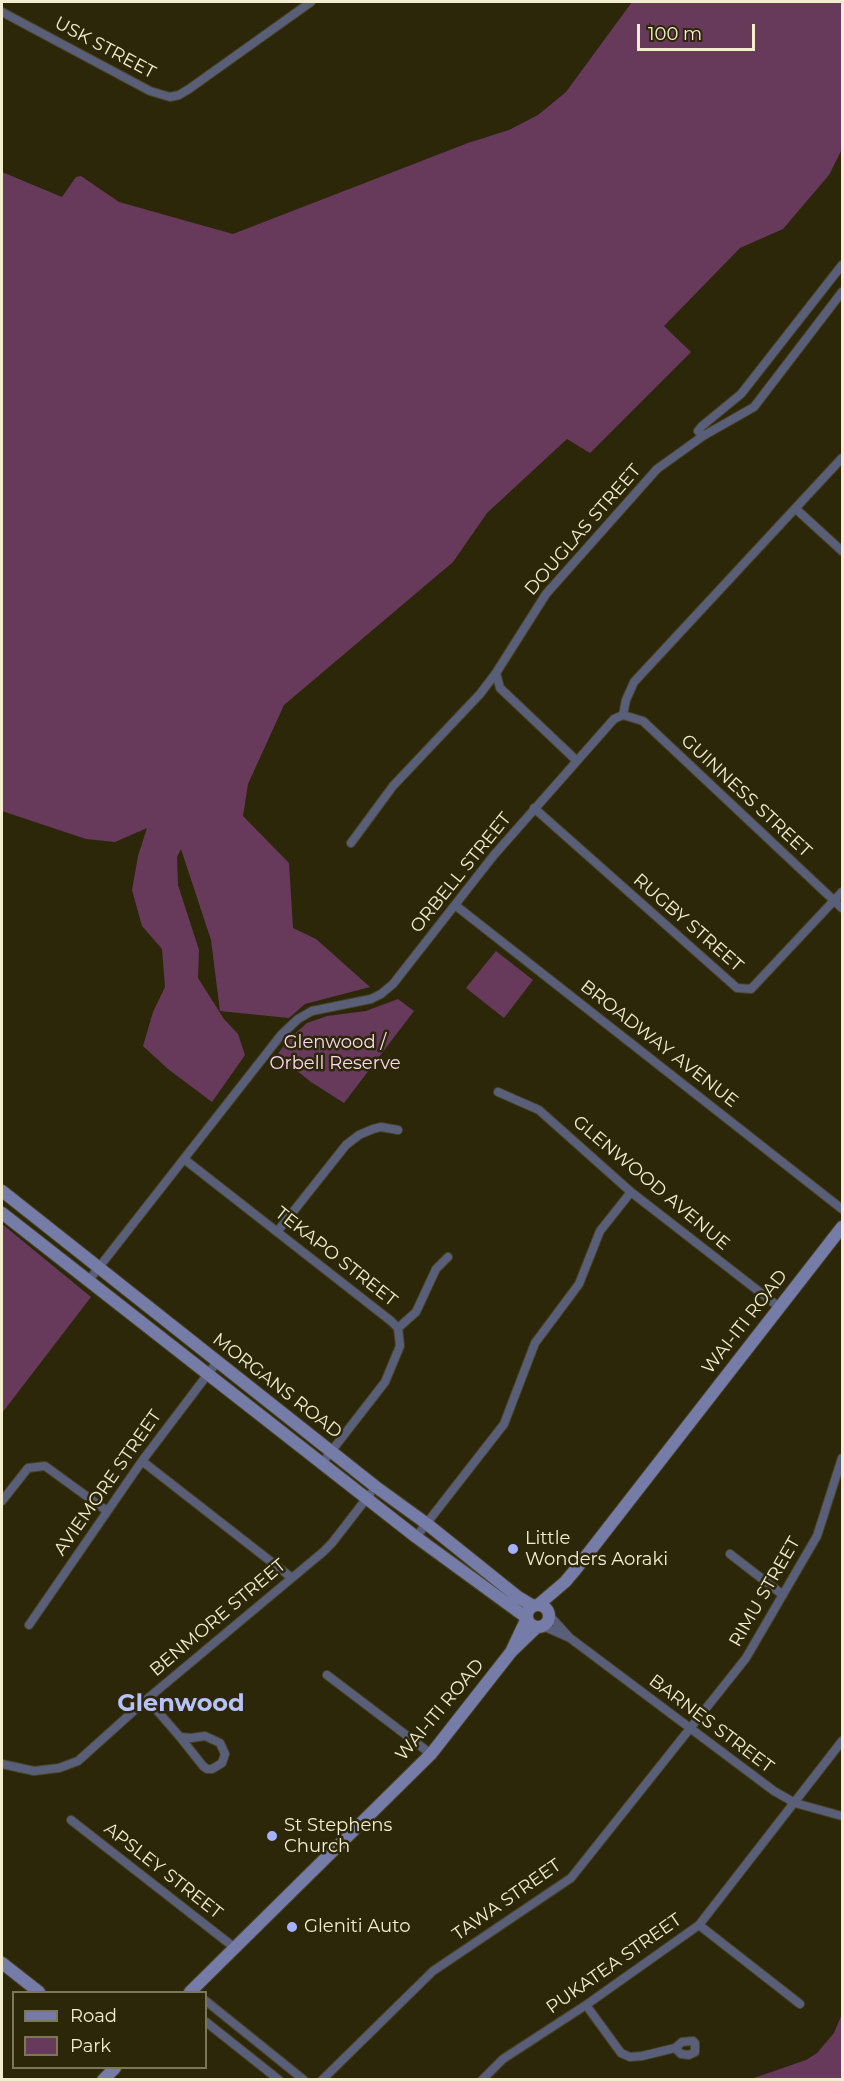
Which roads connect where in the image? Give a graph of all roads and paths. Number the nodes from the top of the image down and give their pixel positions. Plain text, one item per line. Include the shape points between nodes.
1 (310, 2) edge
2 (2, 12) edge
3 (843, 265) edge
4 (843, 292) edge
5 (703, 436) junction
6 (843, 458) edge
7 (796, 509) junction
8 (843, 551) edge
9 (496, 674) junction
10 (623, 715) junction
11 (577, 761) junction
12 (534, 808) junction
13 (351, 843) dead end
14 (843, 892) edge
15 (834, 901) junction
16 (455, 905) junction
17 (843, 908) edge
18 (498, 1092) dead end
19 (398, 1130) dead end
20 (184, 1159) junction
21 (2, 1191) edge
22 (631, 1192) junction
23 (843, 1209) edge
24 (2, 1213) edge
25 (843, 1227) edge
26 (277, 1232) junction
27 (448, 1257) dead end
28 (99, 1268) junction
29 (88, 1280) junction
30 (779, 1307) junction
31 (398, 1328) junction
32 (217, 1362) junction
33 (208, 1373) junction
34 (332, 1451) junction
35 (843, 1458) edge
36 (142, 1461) junction
37 (323, 1462) junction
38 (376, 1486) junction
39 (368, 1497) junction
40 (2, 1502) edge
41 (107, 1511) junction
42 (427, 1524) junction
43 (416, 1537) junction
44 (730, 1554) dead end
45 (292, 1578) junction
46 (565, 1582) junction
47 (783, 1595) junction
48 (536, 1605) junction
49 (527, 1618) junction
50 (545, 1620) junction
51 (29, 1625) dead end
52 (511, 1652) junction
53 (327, 1675) dead end
54 (147, 1699) junction
55 (690, 1729) junction
56 (180, 1737) junction
57 (843, 1741) edge
58 (431, 1754) junction
59 (2, 1764) edge
60 (795, 1803) junction
61 (843, 1816) edge
62 (71, 1820) dead end
63 (699, 1925) junction
64 (235, 1948) junction
65 (2, 1964) edge
66 (38, 1991) edge
67 (194, 1991) edge
68 (207, 2002) edge
69 (800, 2004) dead end
70 (586, 2005) junction
71 (207, 2023) edge
72 (675, 2048) dead end
73 (279, 2079) edge
74 (304, 2079) edge
75 (322, 2079) edge
76 (482, 2079) edge

1 - 2 street, USK STREET via 174,96 161,95
3 - 5 street via 741,394 702,426 698,431
4 - 5 street, DOUGLAS STREET via 753,407
5 - 9 street, DOUGLAS STREET via 657,470 546,594
6 - 7 street
7 - 8 street
7 - 10 street via 634,682
9 - 11 street via 500,688
9 - 13 street, DOUGLAS STREET via 393,786
10 - 11 street, ORBELL STREET via 614,719
10 - 15 street, GUINNESS STREET via 643,721
11 - 12 street, ORBELL STREET
12 - 15 street, RUGBY STREET via 737,988 751,989
12 - 16 street, ORBELL STREET
14 - 15 street, RUGBY STREET
15 - 17 street, GUINNESS STREET
16 - 20 street, ORBELL STREET via 386,991 365,1001 312,1011 290,1025
16 - 23 street, BROADWAY AVENUE
18 - 22 street, GLENWOOD AVENUE via 539,1110
19 - 26 street via 373,1129 346,1145
20 - 26 street, TEKAPO STREET
20 - 28 street, ORBELL STREET
21 - 28 street, MORGANS ROAD
22 - 30 street, GLENWOOD AVENUE
22 - 42 street via 600,1231 579,1284 535,1343 504,1424
24 - 29 street, MORGANS ROAD
25 - 30 street, WAI-ITI ROAD
26 - 31 street, TEKAPO STREET
27 - 31 street via 436,1269 416,1312
28 - 29 street, ORBELL STREET
28 - 32 street, MORGANS ROAD
29 - 33 street, MORGANS ROAD
30 - 46 street, WAI-ITI ROAD
31 - 34 street, TEKAPO STREET via 400,1346 390,1372
32 - 33 street, AVIEMORE STREET
32 - 34 street, MORGANS ROAD
33 - 36 street, AVIEMORE STREET
33 - 37 street, MORGANS ROAD
34 - 37 street, TEKAPO STREET
34 - 38 street, MORGANS ROAD
35 - 47 street, RIMU STREET via 817,1536
36 - 41 street, AVIEMORE STREET
36 - 45 street
37 - 39 street, MORGANS ROAD
38 - 39 street, BENMORE STREET
38 - 42 street, MORGANS ROAD
39 - 43 street, MORGANS ROAD
39 - 45 street, BENMORE STREET via 332,1543
40 - 41 street via 28,1468 45,1466
41 - 51 street, AVIEMORE STREET
42 - 43 street
42 - 48 street, MORGANS ROAD via 496,1580
43 - 49 street, MORGANS ROAD
44 - 47 street
45 - 54 street, BENMORE STREET
46 - 48 street, WAI-ITI ROAD
46 - 50 street, WAI-ITI ROAD
47 - 55 street, RIMU STREET via 746,1658
48 - 49 street via 528,1611
48 - 50 street via 544,1607
49 - 50 street via 531,1625
49 - 52 street, WAI-ITI ROAD
50 - 52 street, WAI-ITI ROAD
50 - 55 street, BARNES STREET
52 - 58 street, WAI-ITI ROAD
53 - 58 street
54 - 56 street
54 - 59 street, BENMORE STREET via 78,1761 34,1771
55 - 60 street, BARNES STREET
55 - 75 street, TAWA STREET via 571,1878 433,1971
56 - 56 street via 212,1739 224,1748 222,1763 213,1769 202,1766
57 - 60 street, PUKATEA STREET
58 - 64 street, WAI-ITI ROAD
60 - 61 street, BARNES STREET
60 - 63 street, PUKATEA STREET
62 - 64 street, APSLEY STREET
63 - 69 street
63 - 70 street, PUKATEA STREET
64 - 67 street, WAI-ITI ROAD
65 - 66 street
68 - 74 street
70 - 72 street via 621,2053 642,2056
70 - 76 street, PUKATEA STREET via 503,2059
71 - 73 street

